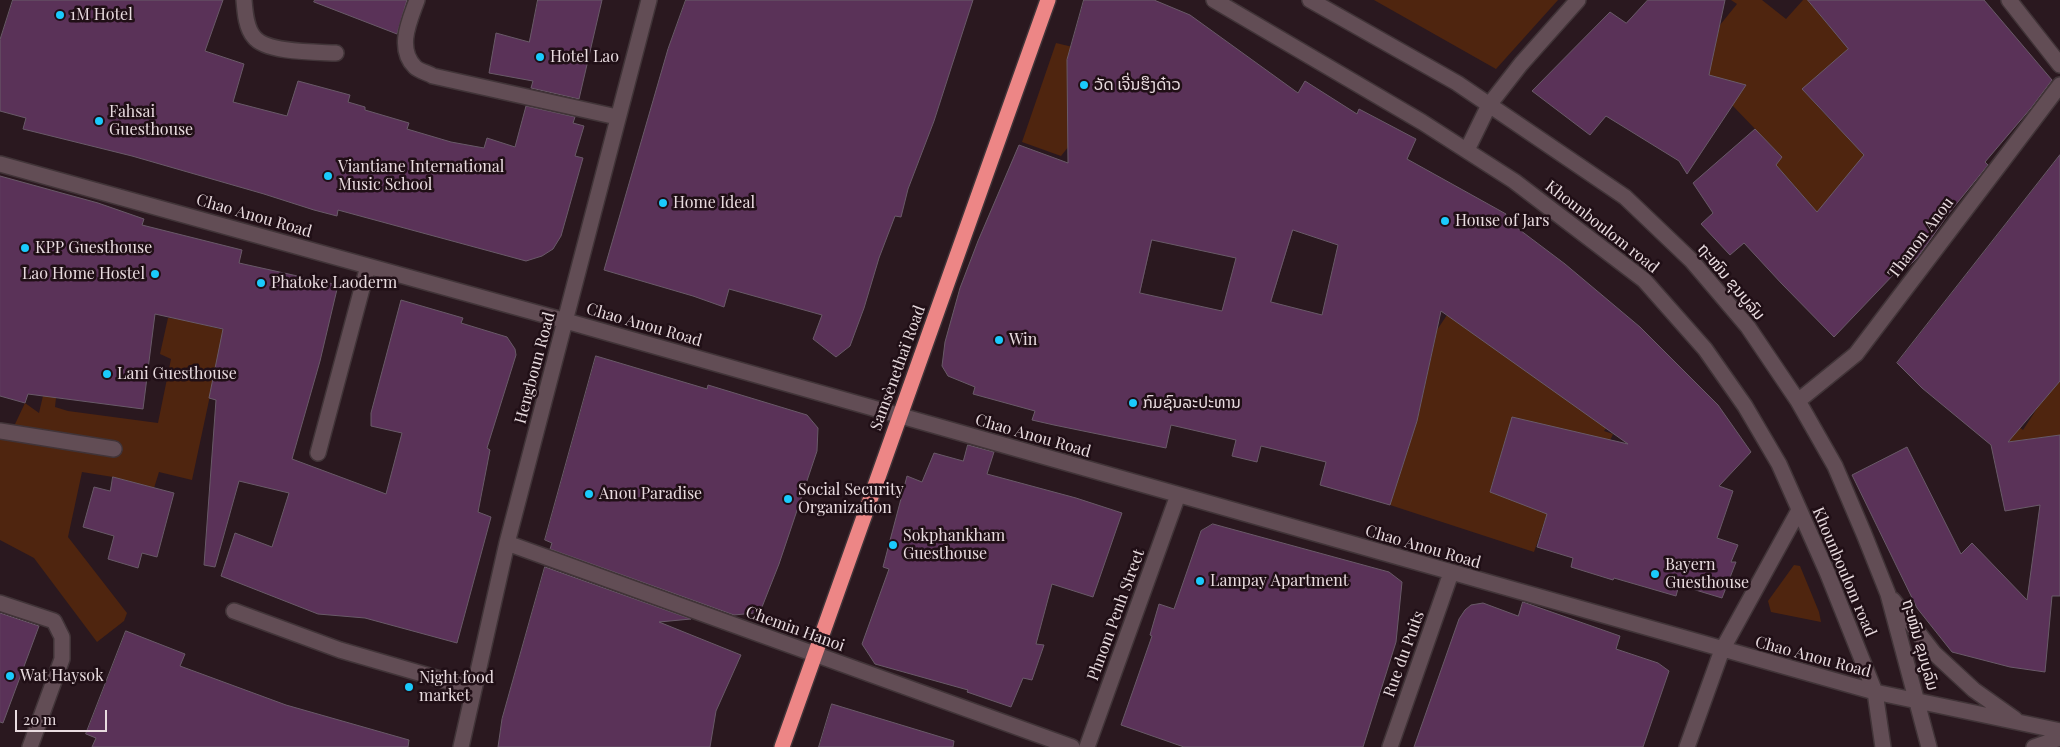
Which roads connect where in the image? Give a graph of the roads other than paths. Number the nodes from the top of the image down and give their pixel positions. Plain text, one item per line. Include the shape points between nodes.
1 (244, 0) edge
2 (417, 0) edge
3 (649, 0) edge
4 (1048, 0) edge
5 (1214, 0) edge
6 (1310, 0) edge
7 (1578, 0) edge
8 (2009, 0) edge
9 (336, 53) dead end
10 (2060, 65) edge
11 (2060, 84) edge
12 (2055, 103) edge
13 (1489, 104) junction
14 (617, 117) junction
15 (1467, 150) junction
16 (0, 164) edge
17 (368, 266) junction
18 (566, 321) junction
19 (1798, 401) junction
20 (900, 416) junction
21 (0, 431) edge
22 (114, 450) dead end
23 (318, 453) dead end
24 (1178, 495) junction
25 (1799, 510) junction
26 (507, 543) junction
27 (1451, 573) junction
28 (1888, 594) junction
29 (0, 603) edge
30 (234, 611) dead end
31 (1722, 650) junction
32 (815, 655) junction
33 (474, 689) junction
34 (1875, 692) junction
35 (1918, 702) junction
36 (2020, 723) junction
37 (2060, 731) edge
38 (2060, 738) edge
39 (30, 747) edge
40 (461, 747) edge
41 (782, 747) edge
42 (1072, 747) edge
43 (1087, 747) edge
44 (1390, 747) edge
45 (1687, 747) edge
46 (1883, 747) edge
47 (1929, 747) edge
48 (2034, 747) edge

1 - 9 street via 255,39 285,51
2 - 14 street via 405,37 407,54 415,68 433,76
3 - 14 street, Hengboun Road
4 - 20 highway, Samsènethaï Road
5 - 15 street, Khounboulom road
6 - 13 street, ຖະໜົນ ຂຸນບູລົມ
7 - 13 street
8 - 10 street
11 - 12 street, Thanon Anou
12 - 19 street, Thanon Anou via 1856,354
13 - 15 street
13 - 19 street, ຖະໜົນ ຂຸນບູລົມ via 1625,196 1685,254 1748,327
14 - 18 street, Hengboun Road
15 - 25 street, Khounboulom road via 1514,181 1644,280 1705,349 1745,406 1779,464
16 - 17 street, Chao Anou Road
17 - 18 street, Chao Anou Road
17 - 23 street
18 - 20 street, Chao Anou Road
18 - 26 street, Hengboun Road
19 - 28 street, ຖະໜົນ ຂຸນບູລົມ via 1835,466
20 - 24 street, Chao Anou Road
20 - 32 highway, Samsènethaï Road
21 - 22 street
24 - 27 street, Chao Anou Road
24 - 43 street, Phnom Penh Street
25 - 31 street
25 - 34 street, Khounboulom road
26 - 32 street, Chemin Hanoi
26 - 33 street, Hengboun Road
27 - 31 street, Chao Anou Road
27 - 44 street, Rue du Puits
28 - 35 street, ຖະໜົນ ຂຸນບູລົມ
28 - 36 street via 1934,653 1974,690
29 - 39 street via 54,621 62,637 62,659
30 - 33 street via 340,650
31 - 34 street, Chao Anou Road
31 - 45 street
32 - 41 highway, Samsènethaï Road
32 - 42 street, Chemin Hanoi
33 - 40 street, Hengboun Road
34 - 35 street, Chao Anou Road
34 - 46 street, Khounboulom road
35 - 36 street, Chao Anou Road
35 - 47 street, ຖະໜົນ ຂຸນບູລົມ
36 - 37 street, Chao Anou Road
38 - 48 street

